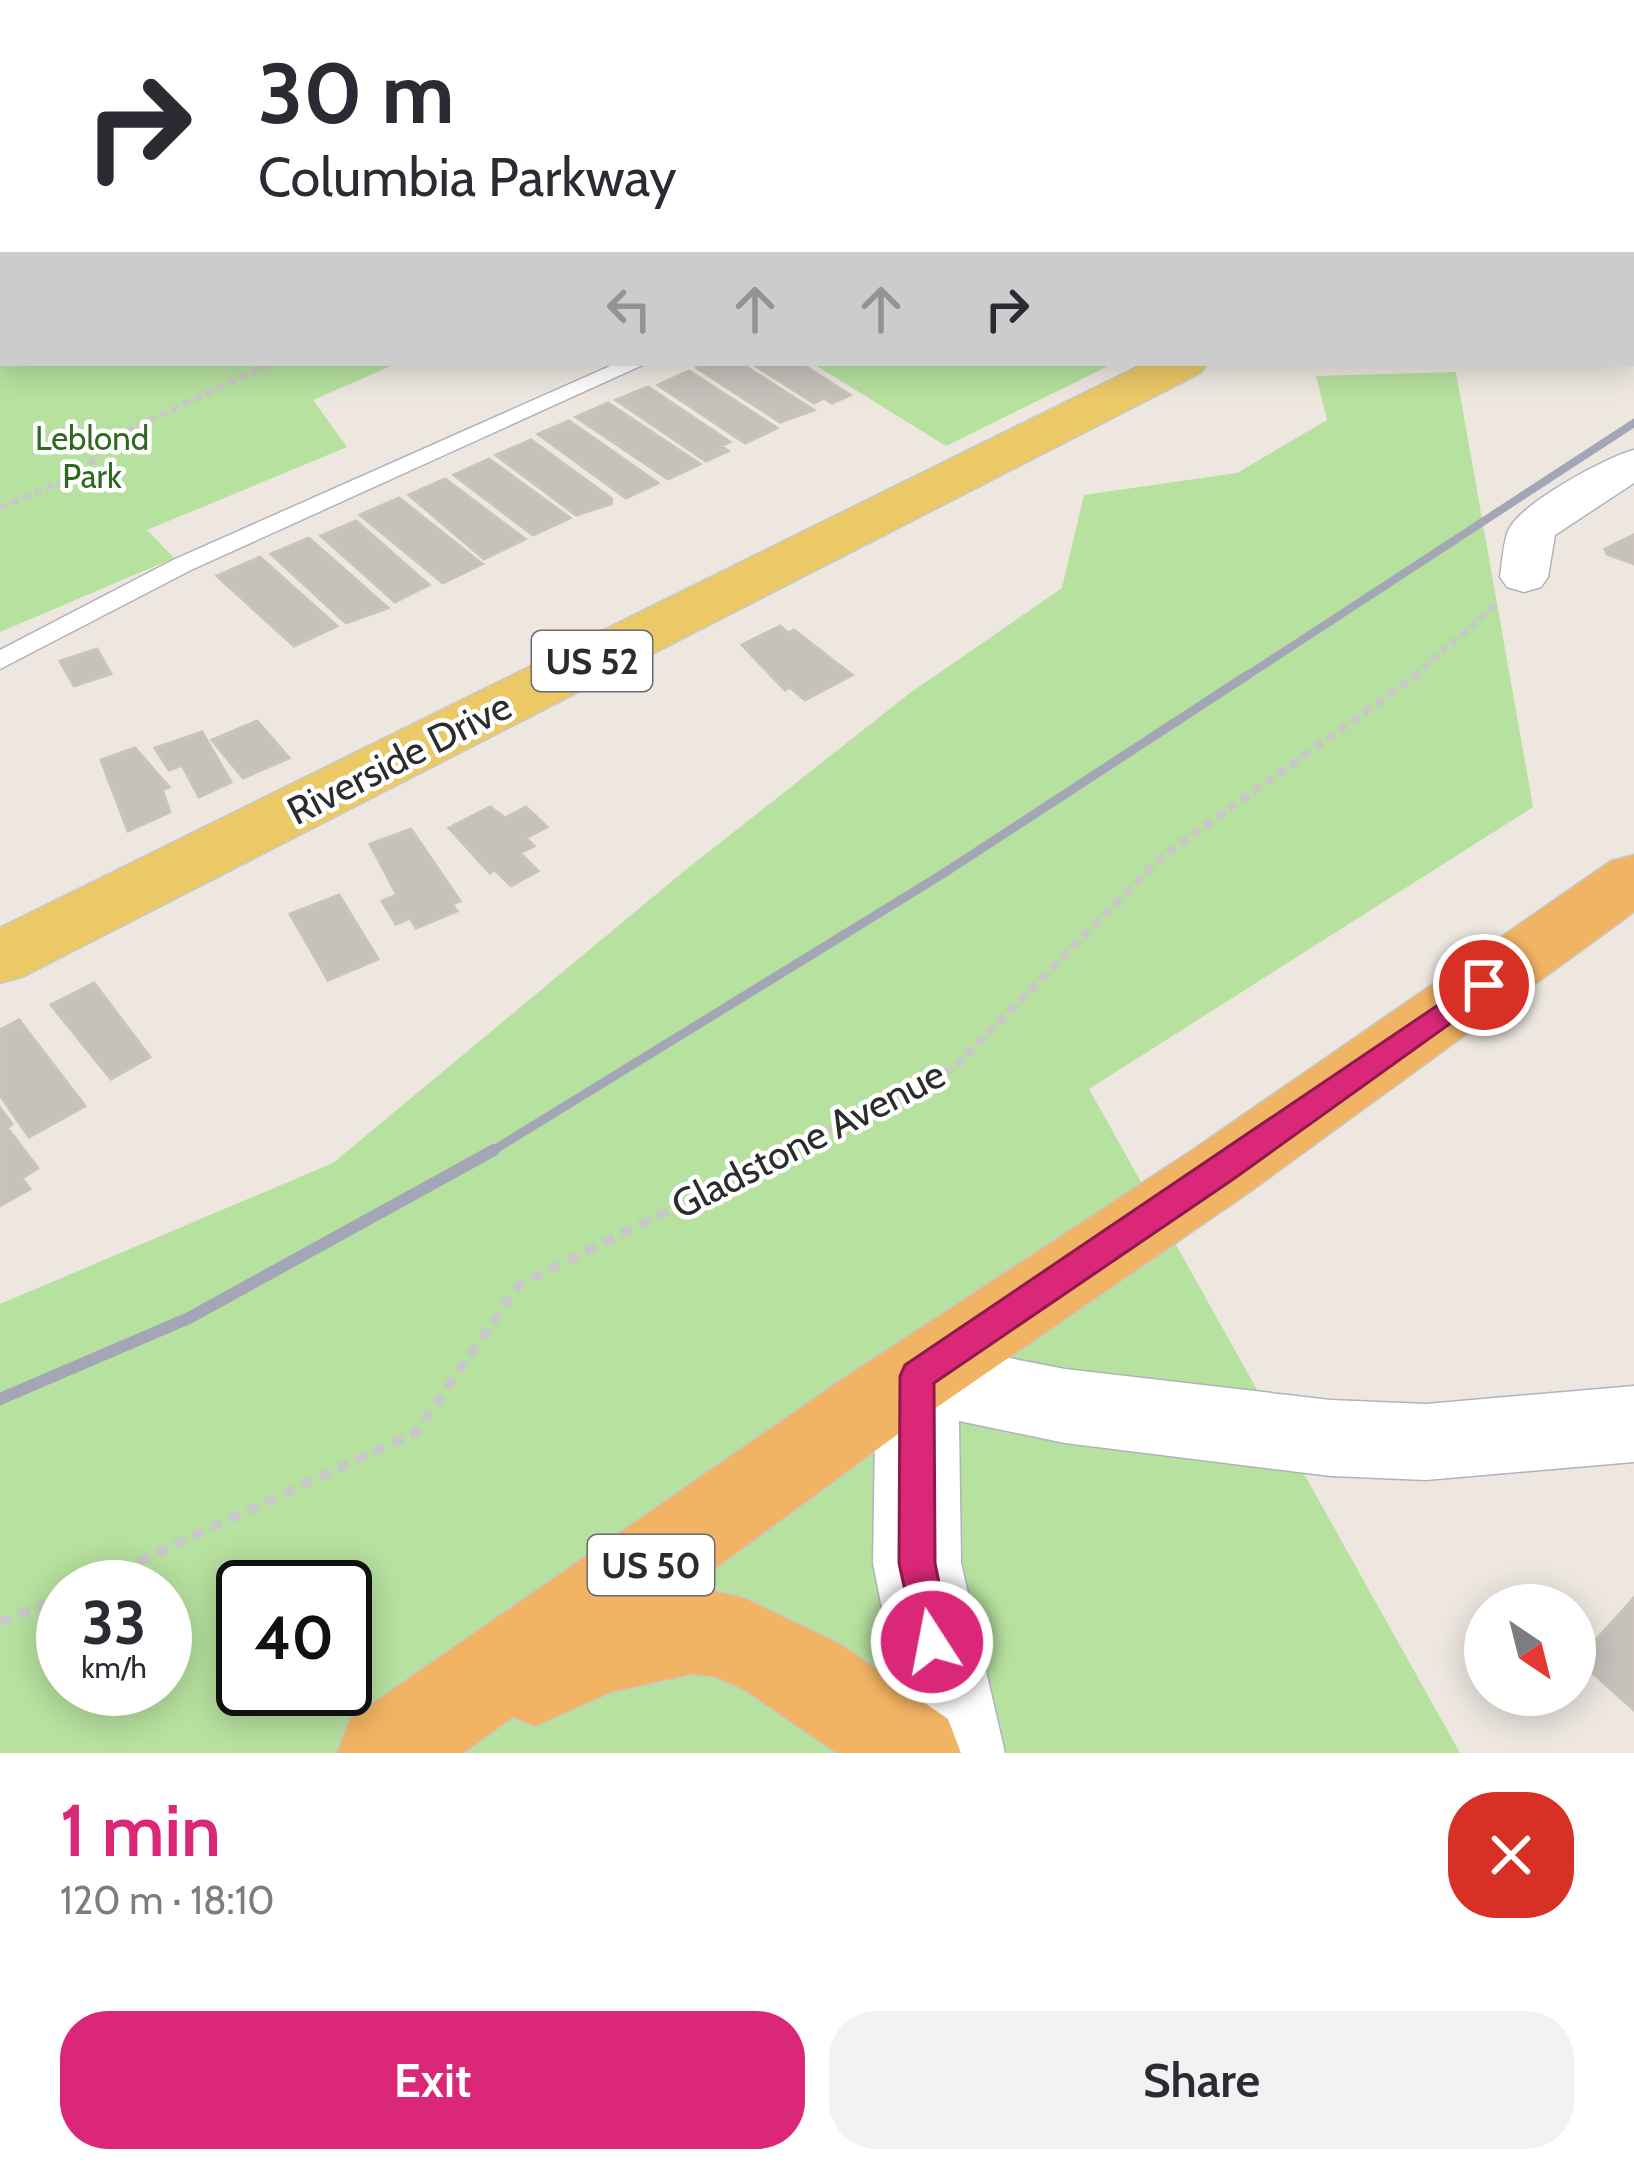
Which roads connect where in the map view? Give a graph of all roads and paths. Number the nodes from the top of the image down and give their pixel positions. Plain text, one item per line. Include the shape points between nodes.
1 (266, 366) edge
2 (629, 366) edge
3 (1177, 366) edge
4 (1634, 464) edge
5 (0, 508) edge
6 (1524, 577) joint
7 (0, 661) edge
8 (1634, 878) edge
9 (0, 958) edge
10 (917, 1376) junction
11 (1634, 1424) edge
12 (142, 1560) edge
13 (36, 1608) edge
14 (0, 1622) edge
15 (385, 1753) edge
16 (914, 1753) edge
17 (958, 1753) edge

1 - 5 path via 120,434 77,476
2 - 7 lane via 182,565
3 - 9 main road, Riverside Drive / US 52
4 - 6 street via 1532,530
6 - 12 path, Gladstone Avenue via 1436,661 1159,859 954,1068 519,1285 416,1432
8 - 10 highway, US 50
10 - 11 street via 1065,1406 1331,1438 1426,1442
10 - 15 highway, US 50
10 - 17 street via 917,1563
13 - 14 path
15 - 16 highway via 594,1651 696,1629 771,1654

